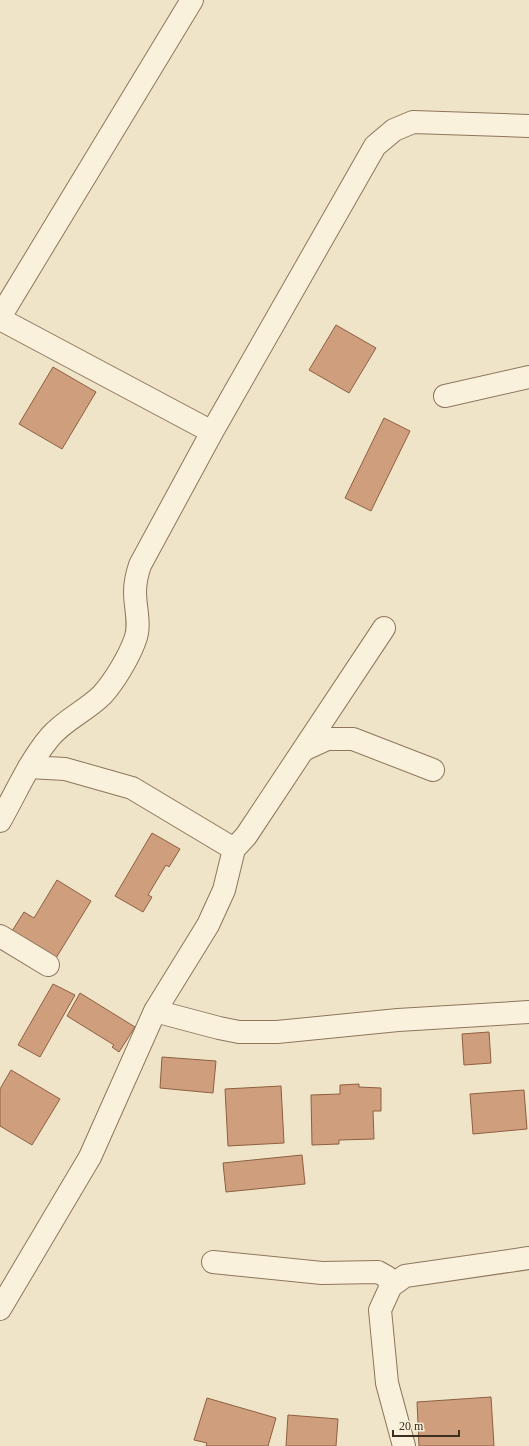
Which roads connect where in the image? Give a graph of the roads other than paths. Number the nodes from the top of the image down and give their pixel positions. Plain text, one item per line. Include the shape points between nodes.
1 (192, 0) edge
2 (529, 126) edge
3 (0, 318) edge
4 (529, 377) edge
5 (445, 396) dead end
6 (212, 432) junction
7 (384, 628) dead end
8 (303, 750) junction
9 (29, 767) junction
10 (434, 770) dead end
11 (0, 821) edge
12 (234, 849) junction
13 (0, 936) edge
14 (48, 965) dead end
15 (155, 1011) junction
16 (529, 1012) edge
17 (529, 1258) edge
18 (213, 1262) dead end
19 (391, 1286) junction
20 (0, 1309) edge
21 (404, 1446) edge

1 - 3 street
2 - 6 street via 413,122 394,130 375,146
3 - 6 street
4 - 5 street
6 - 9 street via 140,565 135,579 138,628 135,640 121,667 102,695 61,725
7 - 8 street
8 - 10 street via 327,739 353,739
8 - 12 street via 246,836
9 - 11 street
9 - 12 street via 65,769 132,788
12 - 15 street via 224,890 208,925
13 - 14 street
15 - 16 street via 239,1032 277,1032 398,1020
15 - 20 street via 90,1157
17 - 19 street via 405,1276
18 - 19 street via 322,1273 378,1272 387,1277
19 - 21 street via 380,1310 387,1383

